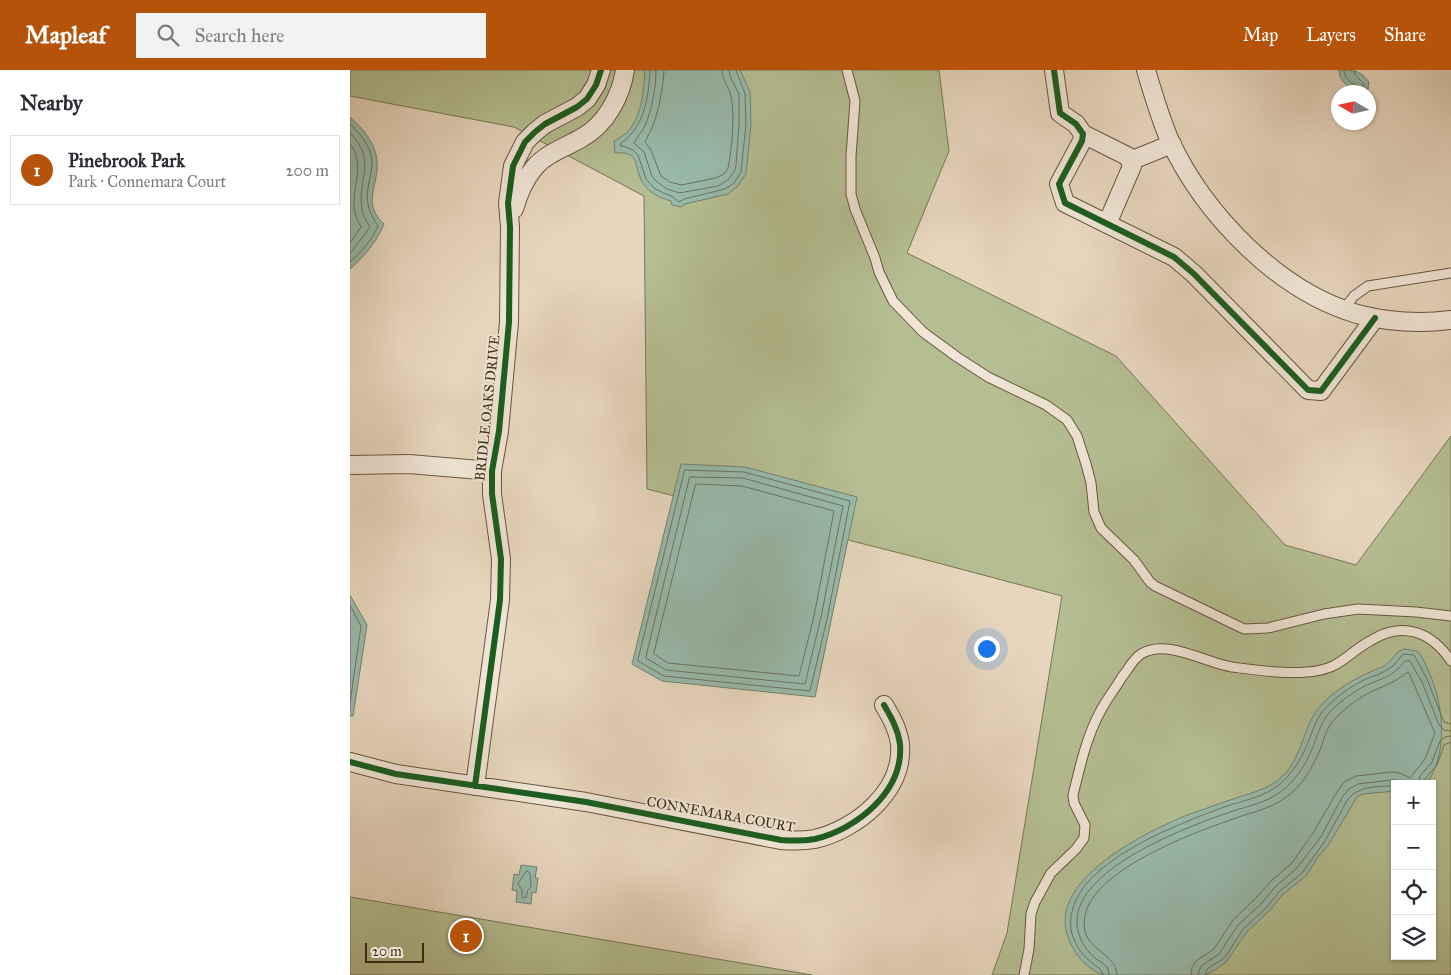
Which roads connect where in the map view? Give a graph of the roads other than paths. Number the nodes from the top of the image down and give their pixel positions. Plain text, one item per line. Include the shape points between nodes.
1 (625, 70) edge
2 (847, 70) edge
3 (1054, 70) edge
4 (1146, 70) edge
5 (599, 77) edge
6 (617, 97) junction
7 (535, 132) junction
8 (1083, 134) junction
9 (1172, 144) junction
10 (547, 157) junction
11 (1130, 160) junction
12 (1107, 224) junction
13 (510, 227) junction
14 (1451, 273) edge
15 (1344, 309) junction
16 (1375, 318) junction
17 (1451, 320) edge
18 (350, 465) edge
19 (492, 471) junction
20 (1451, 616) edge
21 (1451, 661) edge
22 (884, 705) dead end
23 (350, 762) edge
24 (475, 786) junction
25 (1024, 975) edge

1 - 6 street, BRIDLE OAKS DRIVE
2 - 20 lane via 855,101 851,194 893,301 923,332 957,357 988,378 1046,405 1067,420 1077,436 1086,464 1094,512 1102,528 1134,560 1150,582 1244,629 1268,628 1358,609
3 - 8 street via 1060,113 1076,124
4 - 9 street via 1158,112
5 - 6 street, BRIDLE OAKS DRIVE
5 - 7 street, BRIDLE OAKS DRIVE via 587,99
6 - 10 street, BRIDLE OAKS DRIVE via 597,128
7 - 10 street
7 - 13 street, BRIDLE OAKS DRIVE via 525,142 513,166 508,203
8 - 11 street
8 - 12 street via 1059,184 1065,203
9 - 11 street
9 - 15 street via 1200,192 1235,234 1258,256 1305,291
10 - 13 street, BRIDLE OAKS DRIVE via 525,181
11 - 12 street via 1132,166 1128,179
12 - 16 street via 1174,257 1308,390 1321,391
13 - 19 street, BRIDLE OAKS DRIVE via 505,369
14 - 15 lane via 1368,286
15 - 16 street
16 - 17 street via 1408,322
18 - 19 street via 409,464
19 - 24 street, BRIDLE OAKS DRIVE via 501,560 500,600
21 - 25 lane via 1438,645 1424,635 1400,630 1370,640 1336,666 1312,672 1230,667 1158,648 1138,656 1104,704 1089,736 1073,795 1085,825 1084,838 1051,873 1035,902
22 - 24 street, CONNEMARA COURT via 894,722 900,746 895,774 888,789 858,820 836,833 813,840 781,840 586,802
23 - 24 street, CONNEMARA COURT via 396,774

